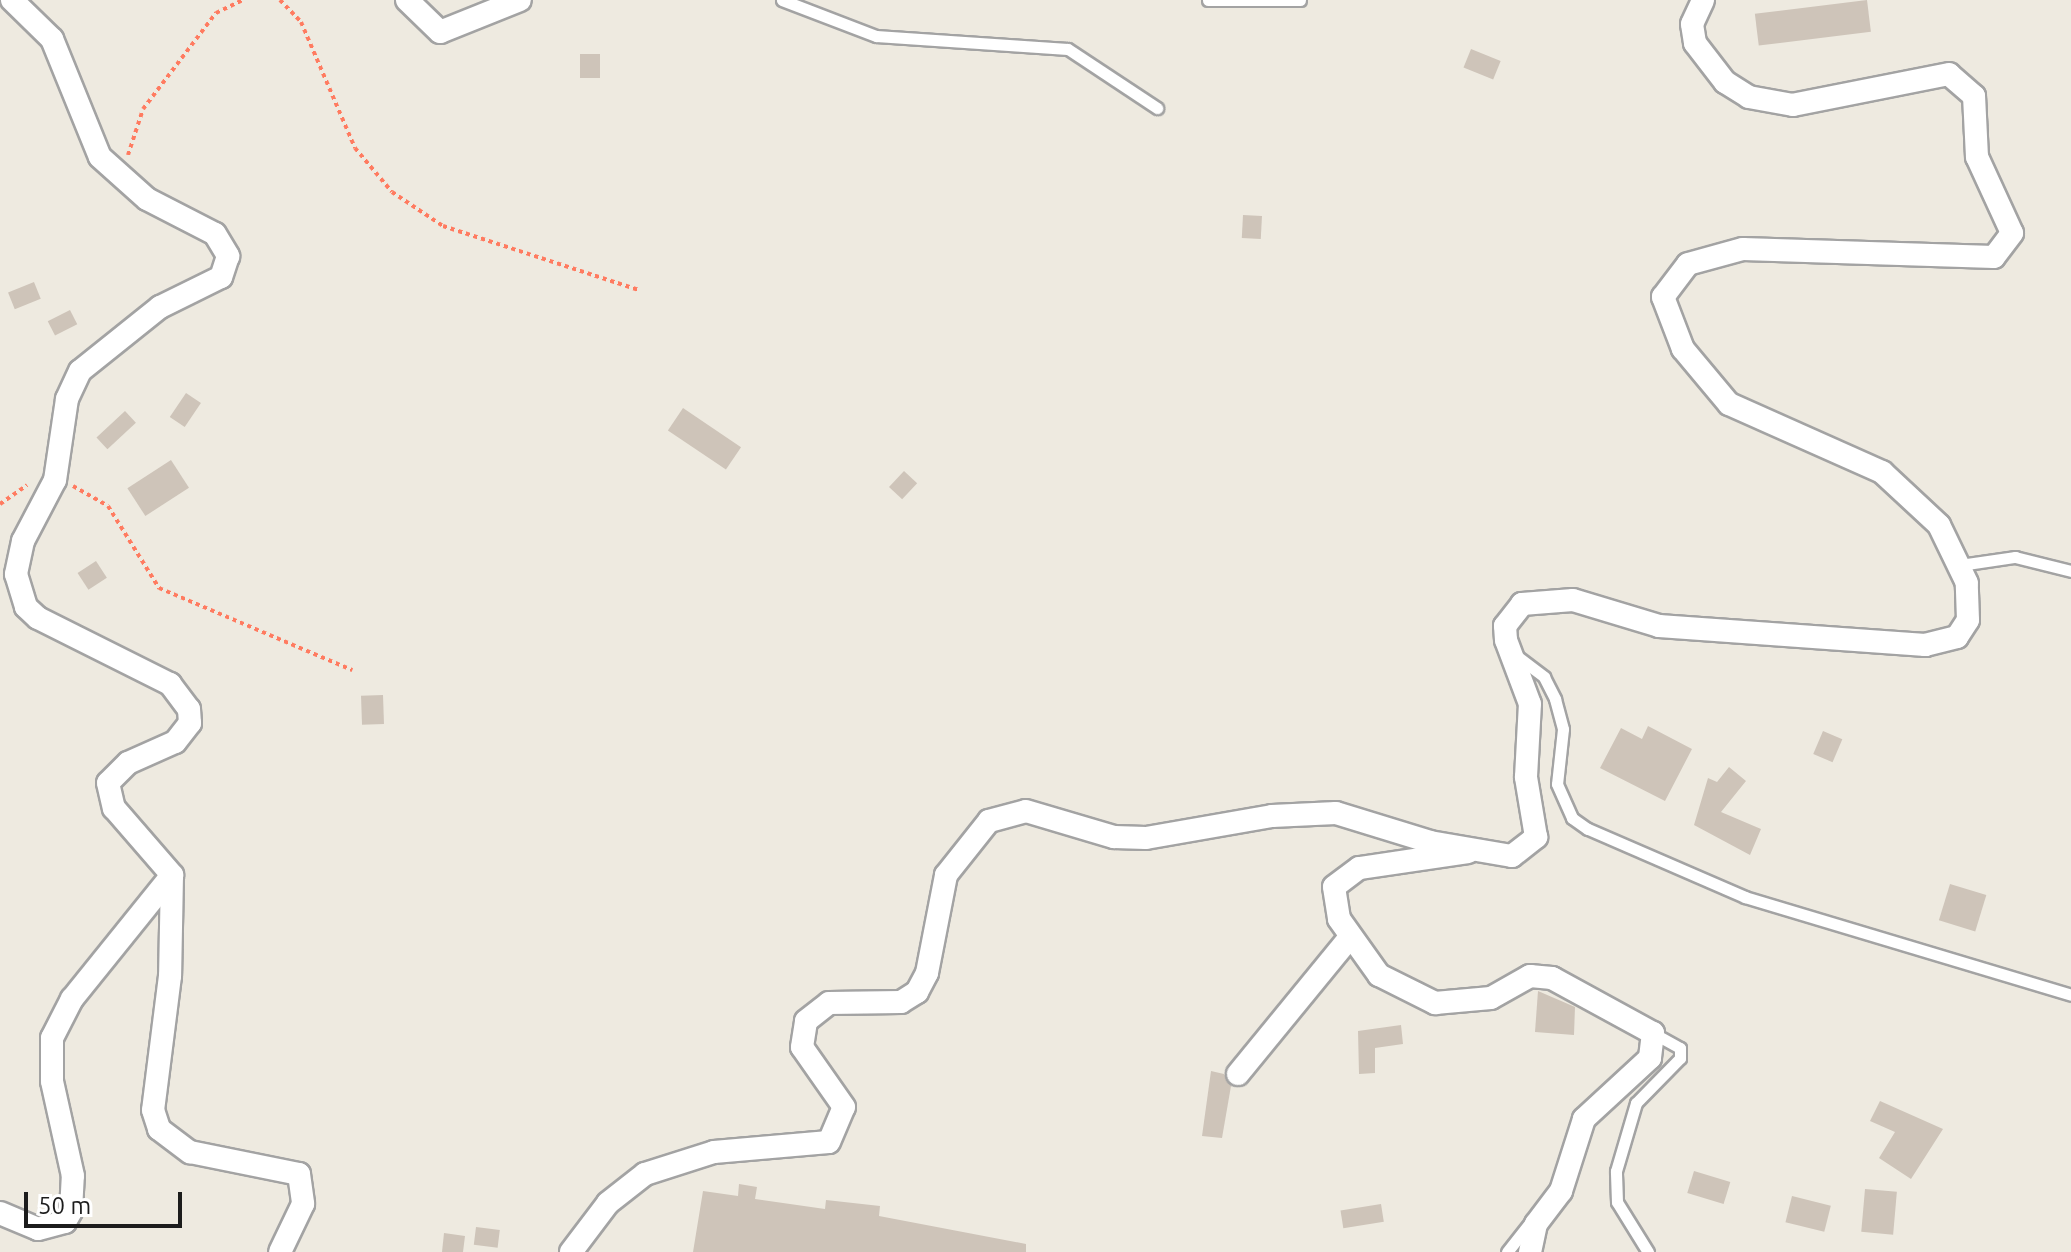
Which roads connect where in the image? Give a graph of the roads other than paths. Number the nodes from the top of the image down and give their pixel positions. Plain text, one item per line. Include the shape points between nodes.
1 (12, 0) edge
2 (407, 0) edge
3 (520, 0) edge
4 (782, 0) edge
5 (1208, 0) edge
6 (1300, 0) edge
7 (1703, 0) edge
8 (1157, 108) dead end
9 (1960, 565) junction
10 (2071, 571) edge
11 (1510, 652) junction
12 (1469, 851) junction
13 (172, 875) junction
14 (1350, 937) junction
15 (2071, 995) edge
16 (1653, 1033) junction
17 (1238, 1074) dead end
18 (1546, 1210) junction
19 (0, 1213) edge
20 (280, 1252) edge
21 (571, 1252) edge
22 (1507, 1252) edge
23 (1530, 1252) edge
24 (1648, 1252) edge

1 - 13 street via 52,39 87,140 125,181 215,234 228,256 225,270 160,307 80,371 67,399 55,480 18,556 19,592 26,607 62,633 182,695 185,733 121,767 108,783 114,808
2 - 3 street via 440,32
4 - 8 lane via 876,36 1068,49
5 - 6 lane
7 - 9 street via 1692,24 1695,43 1725,82 1749,97 1793,105 1949,74 1974,96 1980,166 2012,233 1994,257 1743,249 1688,264 1663,297 1704,382 1751,416 1882,472 1939,525
9 - 10 lane via 2015,557
9 - 11 street via 1968,620 1957,637 1937,644 1659,626 1555,598 1522,604 1511,614
11 - 12 street via 1532,722 1526,777 1536,837 1512,856
11 - 15 lane via 1544,677 1555,699 1563,729 1557,784 1572,818 1588,829 1745,897
12 - 14 street via 1343,876 1334,905
12 - 21 street via 1336,813 1272,816 1146,838 1114,837 1026,811 989,821 946,875 917,992 901,1002 829,1003 806,1021 802,1047 844,1107 837,1133 816,1146 714,1152 645,1174 608,1203
13 - 19 street via 72,999 52,1038 56,1109 73,1176 71,1211 65,1222 38,1229
13 - 20 street via 170,976 153,1110 159,1129 190,1152 299,1174 303,1204
14 - 16 street via 1379,975 1435,1003 1491,998 1530,976 1552,978
14 - 17 street
16 - 18 street via 1650,1058 1584,1119 1561,1191
16 - 24 lane via 1680,1048 1680,1058 1632,1111 1616,1171 1617,1202
18 - 22 lane
18 - 23 street

